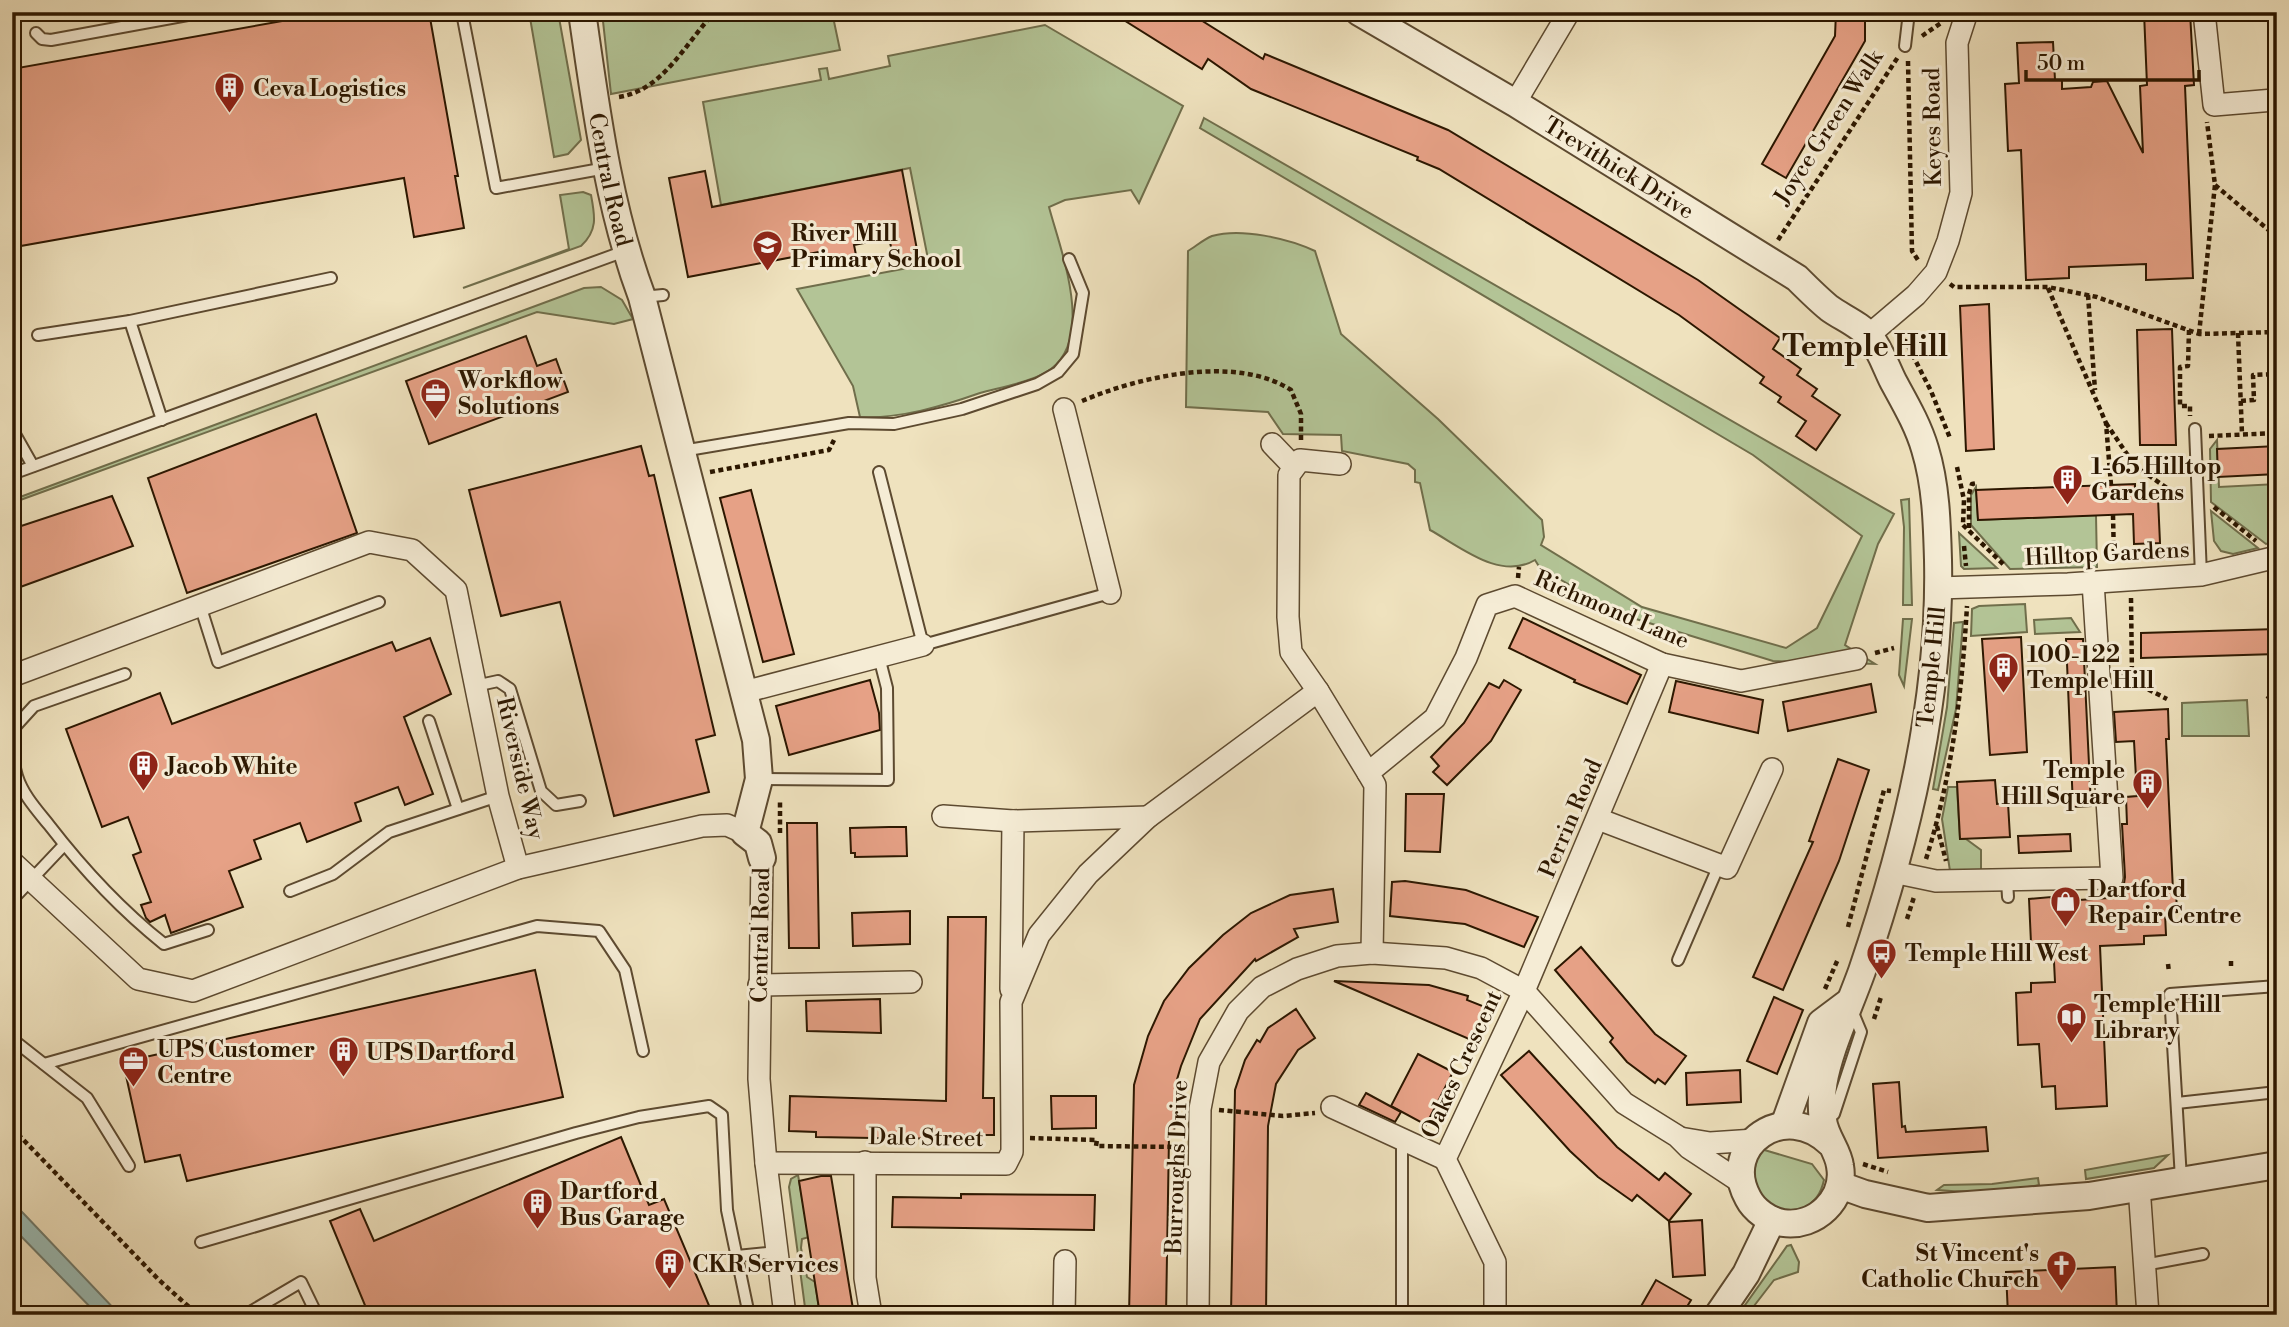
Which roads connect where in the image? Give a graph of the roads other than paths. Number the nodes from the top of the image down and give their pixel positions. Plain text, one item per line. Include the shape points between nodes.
1 (205, 12) edge
2 (464, 12) edge
3 (582, 12) edge
4 (1359, 12) edge
5 (1569, 12) edge
6 (1909, 12) edge
7 (2204, 12) edge
8 (1957, 16) edge
9 (36, 33) dead end
10 (1905, 46) road end
11 (2274, 100) dead end
12 (1515, 103) junction
13 (606, 168) junction
14 (625, 251) junction
15 (1069, 259) dead end
16 (331, 278) dead end
17 (130, 321) junction
18 (38, 335) dead end
19 (1869, 335) junction
20 (1064, 409) dead end
21 (162, 420) junction
22 (2197, 427) road end
23 (12, 429) edge
24 (1272, 444) dead end
25 (682, 451) junction
26 (1297, 463) junction
27 (1340, 464) dead end
28 (33, 466) junction
29 (879, 472) dead end
30 (12, 474) edge
31 (2272, 558) edge
32 (2201, 575) junction
33 (2113, 581) junction
34 (1938, 588) junction
35 (1110, 593) joint
36 (379, 602) dead end
37 (200, 605) junction
38 (923, 645) junction
39 (879, 657) junction
40 (1856, 659) dead end
41 (1662, 664) junction
42 (125, 674) dead end
43 (12, 676) edge
44 (475, 686) junction
45 (1318, 691) junction
46 (744, 692) junction
47 (429, 721) dead end
48 (1772, 769) dead end
49 (1368, 773) junction
50 (759, 779) junction
51 (498, 796) junction
52 (580, 801) dead end
53 (458, 810) junction
54 (943, 816) dead end
55 (1148, 817) junction
56 (1598, 819) junction
57 (1013, 821) junction
58 (745, 833) junction
59 (64, 845) junction
60 (762, 858) joint
61 (12, 862) edge
62 (1718, 865) junction
63 (518, 868) junction
64 (1893, 872) junction
65 (30, 878) junction
66 (290, 891) dead end
67 (12, 900) edge
68 (208, 930) dead end
69 (1372, 953) junction
70 (1678, 960) dead end
71 (911, 982) dead end
72 (759, 985) junction
73 (2277, 986) edge
74 (1524, 991) junction
75 (1011, 1002) junction
76 (1849, 1002) junction
77 (12, 1039) edge
78 (643, 1051) dead end
79 (44, 1064) junction
80 (2277, 1092) edge
81 (2177, 1103) junction
82 (1332, 1107) dead end
83 (1785, 1123) junction
84 (1827, 1133) junction
85 (1680, 1138) junction
86 (1402, 1139) junction
87 (1755, 1140) junction
88 (1445, 1159) junction
89 (865, 1162) junction
90 (766, 1163) junction
91 (2277, 1165) edge
92 (129, 1167) dead end
93 (2182, 1179) junction
94 (1742, 1183) junction
95 (1840, 1185) junction
96 (2139, 1186) junction
97 (1772, 1220) junction
98 (201, 1241) dead end
99 (777, 1252) junction
100 (2203, 1254) dead end
101 (737, 1256) junction
102 (1065, 1261) dead end
103 (2144, 1265) junction
104 (245, 1315) edge
105 (317, 1315) edge
106 (749, 1315) edge
107 (785, 1315) edge
108 (871, 1315) edge
109 (1065, 1315) edge
110 (1198, 1315) edge
111 (1402, 1315) edge
112 (1495, 1315) edge
113 (1718, 1315) edge
114 (2148, 1315) edge

1 - 9 lane via 51,40
2 - 13 lane via 496,188
3 - 13 street, Central Road
4 - 12 street, Trevithick Drive
5 - 12 street
6 - 10 lane, Joyce Green Walk
7 - 11 street via 2214,105
8 - 19 street, Keyes Road via 1961,193 1936,272
12 - 19 street, Trevithick Drive via 1766,259
13 - 14 street, Central Road
14 - 21 lane
14 - 25 street, Central Road via 652,296 656,354
15 - 25 lane via 1083,293 1073,354 1058,372 1037,384 962,409 894,424 856,424
16 - 17 lane
17 - 18 lane
17 - 21 lane
19 - 34 street, Temple Hill via 1926,449 1937,512
20 - 35 street
21 - 28 lane
22 - 32 lane
23 - 28 lane
24 - 26 street
25 - 46 street, Central Road
26 - 27 street
26 - 45 street via 1289,475 1291,652
28 - 30 lane
29 - 38 lane
31 - 32 street, Hilltop Gardens
32 - 33 street, Hilltop Gardens
33 - 34 street, Hilltop Gardens
33 - 64 street via 2099,668 2112,878 2008,889
34 - 64 street, Temple Hill via 1927,720
35 - 38 lane
36 - 37 lane via 218,662
37 - 43 street, Riverside Way
37 - 44 street, Riverside Way via 369,542 412,550 456,590
38 - 39 street
39 - 46 street
39 - 50 lane via 887,688 888,780
40 - 41 street, Richmond Lane via 1741,681
41 - 49 street, Richmond Lane via 1516,596 1487,605 1435,718
41 - 56 street, Perrin Road
42 - 59 lane via 34,706 14,728 17,777 25,795
44 - 51 street, Riverside Way
44 - 52 lane via 498,681 510,689 541,791 556,805
45 - 49 street
45 - 55 street, Dale Street
46 - 50 street, Central Road via 756,740
47 - 53 lane
48 - 62 street via 1727,868
49 - 69 street via 1375,785
50 - 58 street, Central Road
51 - 53 lane
51 - 63 street, Riverside Way
53 - 66 lane via 389,832 333,874
54 - 57 street
55 - 57 street
55 - 75 street, Dale Street via 1088,874 1039,935
56 - 62 street
56 - 74 street, Perrin Road
57 - 75 street, Dale Street
58 - 60 street, Central Road via 758,843
58 - 63 street via 727,825 702,826
59 - 65 lane
59 - 68 lane via 137,923 164,944
60 - 72 street, Central Road
61 - 65 street, Riverside Way
62 - 70 lane
63 - 65 street, Riverside Way via 193,991 138,979
64 - 76 street, Temple Hill
65 - 67 lane
69 - 74 street, Burroughs Drive via 1446,958 1481,968
69 - 110 street, Burroughs Drive via 1337,956 1262,987 1238,1011 1220,1039 1201,1091
71 - 72 street
72 - 90 street, Central Road via 759,1079
73 - 81 lane via 2170,994
74 - 85 street, Burroughs Drive via 1624,1103
74 - 88 street, Oakes Crescent
75 - 89 street, Dale Street via 1012,1152 1006,1164
76 - 83 street via 1821,1023
76 - 84 street, Temple Hill via 1823,1077
77 - 79 lane
78 - 79 lane via 625,970 599,931 537,926
79 - 92 lane via 88,1098
80 - 81 lane
81 - 93 lane
82 - 86 street
83 - 84 street
83 - 87 street
84 - 95 street, Temple Hill via 1840,1165
85 - 87 street, Burroughs Drive via 1710,1143
85 - 94 street, Burroughs Drive
86 - 88 street
86 - 111 lane
87 - 94 street via 1744,1159
88 - 112 street, Oakes Crescent via 1496,1262
89 - 90 street, Dale Street
89 - 108 street via 864,1278
90 - 99 street, Central Road
91 - 93 street
93 - 96 street
94 - 97 street via 1755,1208
95 - 96 street via 1928,1208 2089,1196
95 - 97 street via 1826,1210 1812,1219 1797,1223
96 - 103 street
97 - 113 street via 1746,1274
98 - 101 lane via 614,1124 709,1106 722,1115 727,1210
99 - 101 lane
99 - 107 street, Central Road
100 - 103 lane
101 - 106 lane
102 - 109 street
103 - 114 street
104 - 105 lane via 302,1282

